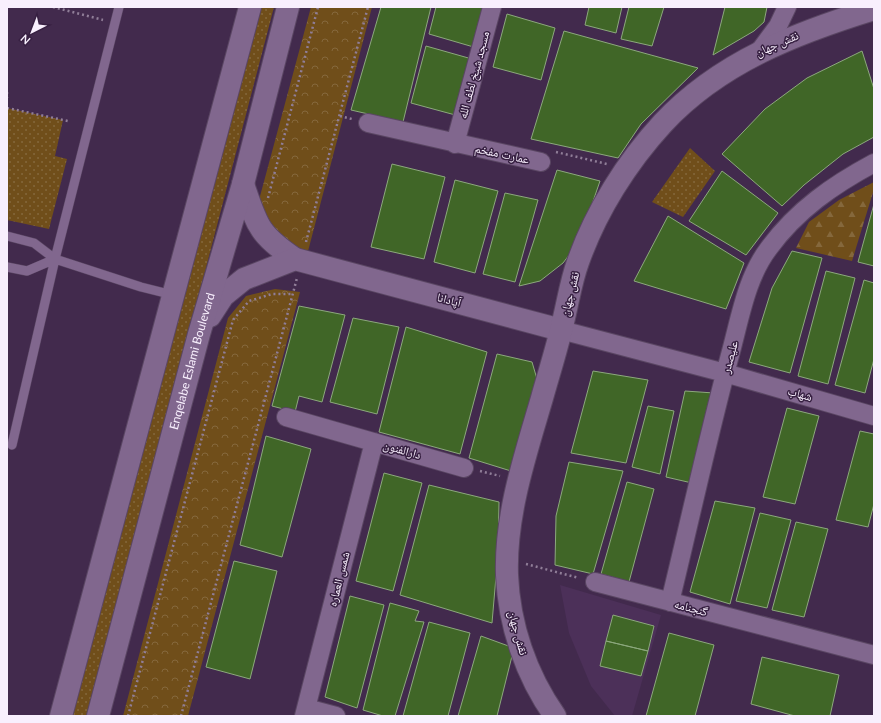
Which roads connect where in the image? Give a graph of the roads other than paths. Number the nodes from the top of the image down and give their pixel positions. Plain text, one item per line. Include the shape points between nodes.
1 (119, 7) edge
2 (250, 7) edge
3 (288, 7) edge
4 (492, 7) edge
5 (787, 7) edge
6 (874, 9) edge
7 (758, 53) junction
8 (368, 123) dead end
9 (455, 144) junction
10 (541, 162) road end
11 (874, 163) edge
12 (243, 184) junction
13 (7, 236) edge
14 (55, 259) junction
15 (298, 260) junction
16 (7, 267) edge
17 (173, 295) junction
18 (561, 330) junction
19 (199, 334) junction
20 (725, 373) junction
21 (874, 416) edge
22 (286, 417) dead end
23 (374, 442) junction
24 (12, 445) dead end
25 (464, 468) road end
26 (595, 582) road end
27 (670, 602) junction
28 (874, 655) edge
29 (305, 712) edge
30 (61, 716) edge
31 (98, 716) edge
32 (336, 716) edge
33 (554, 716) edge

1 - 14 lane
2 - 17 main road
3 - 12 main road, Enqelabe Eslami Boulevard
4 - 9 street, مسجد شیخ لطف الله
5 - 7 street via 778,26
6 - 7 main road, نقش جهان via 791,37
7 - 18 main road, نقش جهان via 694,95 663,123 627,169 610,194 578,262
8 - 9 street, عمارت مفخم
9 - 10 street, عمارت مفخم
11 - 20 street, علیصدر via 842,180 802,210 768,248 749,283
12 - 15 main road, آپادانا via 262,233 274,245
12 - 19 main road, Enqelabe Eslami Boulevard
13 - 14 lane via 34,243
14 - 16 lane via 27,271
14 - 17 lane
14 - 24 lane
15 - 18 main road, آپادانا
15 - 19 main road via 244,279 223,296
17 - 30 main road
18 - 20 street, آپادانا
18 - 33 main road, نقش جهان via 518,481 509,528 507,575 512,619 526,664
19 - 31 main road, Enqelabe Eslami Boulevard
20 - 21 street, شهاب
20 - 27 street, علیصدر
22 - 23 street, دارالفنون
23 - 25 street, دارالفنون
23 - 29 street, شمس العماره
26 - 27 street, گنجنامه
27 - 28 street, گنجنامه
29 - 32 street

